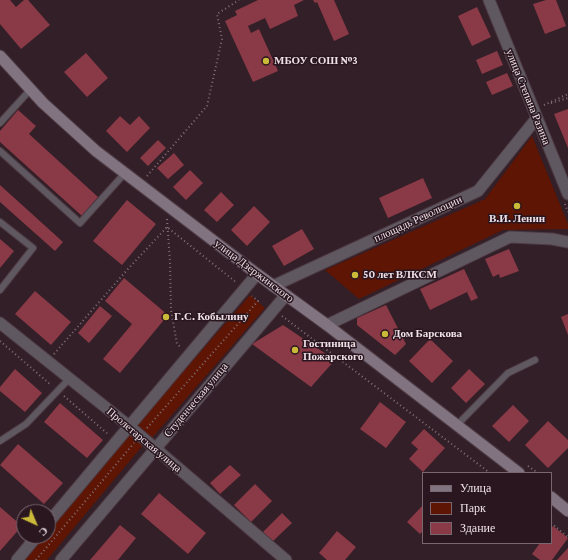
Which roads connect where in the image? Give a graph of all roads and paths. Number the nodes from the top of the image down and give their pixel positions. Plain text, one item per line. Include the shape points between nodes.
1 (239, 0) edge
2 (489, 0) edge
3 (0, 56) edge
4 (30, 90) junction
5 (568, 94) edge
6 (568, 98) edge
7 (536, 119) junction
8 (0, 123) edge
9 (0, 151) edge
10 (125, 173) junction
11 (140, 185) junction
12 (568, 194) edge
13 (168, 206) junction
14 (0, 222) edge
15 (167, 227) junction
16 (568, 242) edge
17 (257, 274) junction
18 (273, 286) junction
19 (241, 287) dead end
20 (0, 290) edge
21 (286, 295) junction
22 (273, 310) junction
23 (0, 323) edge
24 (327, 325) junction
25 (186, 351) dead end
26 (535, 360) dead end
27 (48, 361) junction
28 (69, 379) junction
29 (457, 425) junction
30 (129, 426) junction
31 (0, 441) edge
32 (155, 448) junction
33 (489, 472) edge
34 (518, 472) edge
35 (552, 498) edge
36 (568, 510) edge
37 (56, 513) edge
38 (552, 524) edge
39 (568, 537) edge
40 (30, 544) edge
41 (17, 560) edge
42 (60, 560) edge
43 (286, 560) edge

1 - 11 path via 217,14 222,39 207,106
2 - 7 street, улица Степана Разина
3 - 4 main road, улица Дзержинского
4 - 8 lane
4 - 10 main road, улица Дзержинского via 73,132
5 - 6 path via 544,105
7 - 12 street, улица Степана Разина
7 - 18 street, площадь Революции via 478,191
9 - 10 lane via 80,223
10 - 11 main road, улица Дзержинского
11 - 13 main road, улица Дзержинского
13 - 15 path
13 - 17 main road, улица Дзержинского
14 - 20 lane via 33,248
15 - 19 path
15 - 25 path via 171,310 177,344
15 - 27 path
16 - 24 street via 510,237
17 - 18 main road, улица Дзержинского
17 - 30 street
18 - 21 main road, улица Дзержинского
21 - 22 street, Студенческая улица
21 - 24 main road, улица Дзержинского
22 - 32 street, Студенческая улица
22 - 33 path
23 - 27 street, Пролетарская улица
24 - 29 main road, улица Дзержинского
26 - 29 lane via 508,373
27 - 28 street, Пролетарская улица
28 - 30 street, Пролетарская улица
28 - 31 lane via 26,424
29 - 34 main road, улица Дзержинского
30 - 32 street, Пролетарская улица
30 - 37 street
32 - 42 street, Студенческая улица
32 - 43 street, Пролетарская улица
35 - 36 main road
38 - 39 path
40 - 41 street

